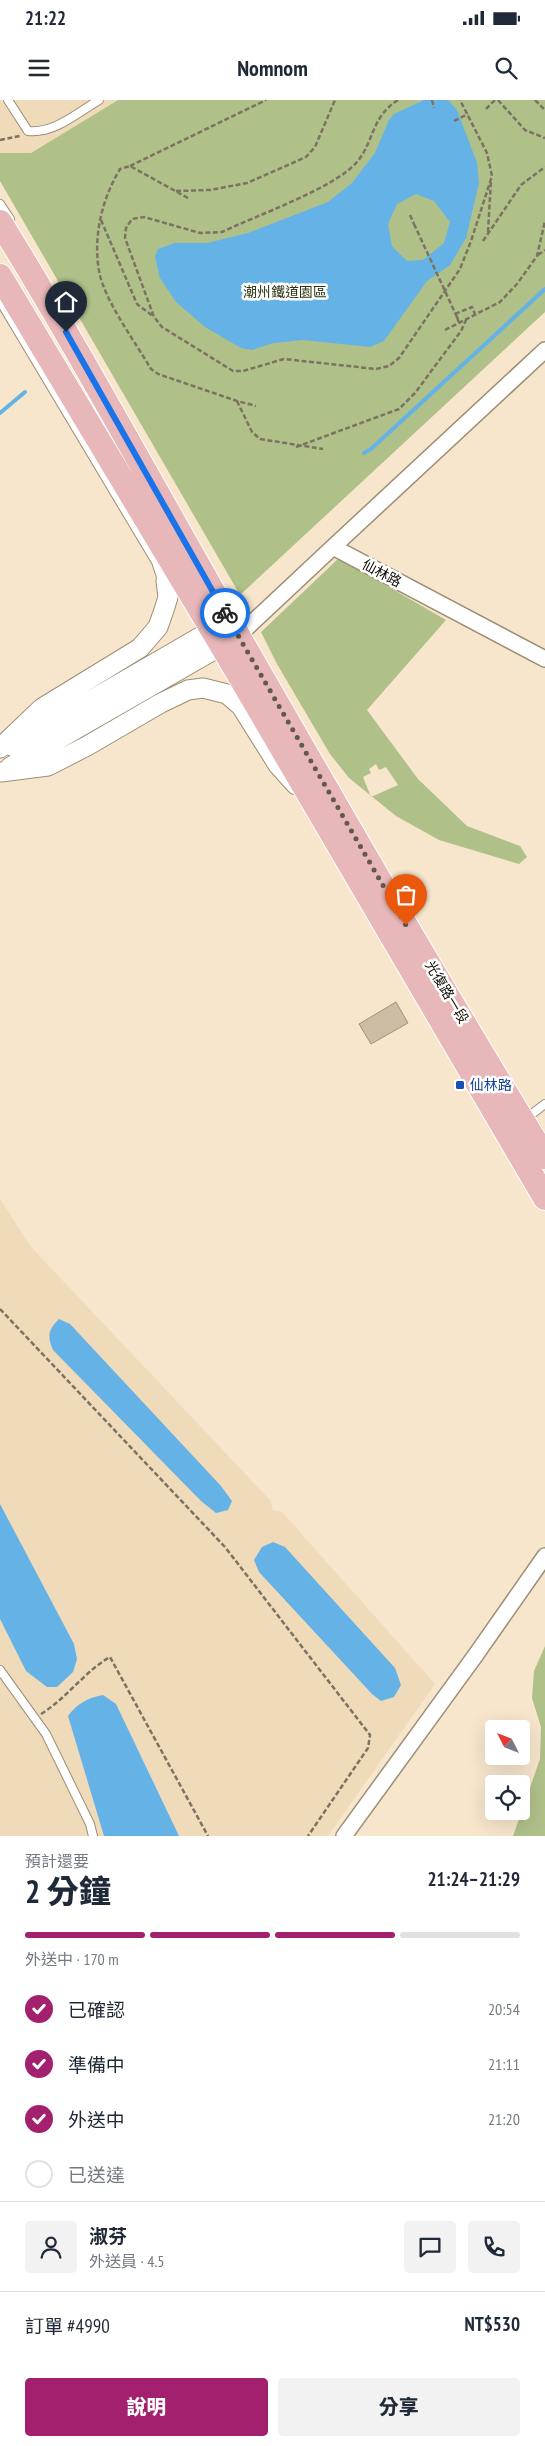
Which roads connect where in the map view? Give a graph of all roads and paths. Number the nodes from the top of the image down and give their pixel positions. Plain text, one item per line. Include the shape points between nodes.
1 (8, 100) edge
2 (99, 100) edge
3 (266, 100) edge
4 (335, 100) edge
5 (398, 100) edge
6 (432, 100) edge
7 (460, 100) edge
8 (495, 100) edge
9 (535, 100) edge
10 (434, 108) dead end
11 (486, 109) dead end
12 (545, 110) edge
13 (468, 114) junction
14 (454, 121) dead end
15 (28, 131) junction
16 (545, 138) edge
17 (0, 140) edge
18 (130, 166) junction
19 (545, 167) edge
20 (492, 176) junction
21 (174, 190) junction
22 (188, 198) dead end
23 (0, 204) edge
24 (410, 215) dead end
25 (100, 217) junction
26 (545, 222) edge
27 (8, 225) edge
28 (488, 234) junction
29 (483, 241) dead end
30 (545, 250) edge
31 (537, 256) junction
32 (35, 263) dead end
33 (0, 276) edge
34 (0, 301) edge
35 (475, 314) junction
36 (456, 316) junction
37 (154, 317) junction
38 (467, 318) junction
39 (459, 322) junction
40 (445, 330) dead end
41 (545, 350) edge
42 (236, 401) junction
43 (256, 406) dead end
44 (134, 433) dead end
45 (296, 446) junction
46 (323, 450) dead end
47 (333, 547) junction
48 (170, 558) junction
49 (168, 597) junction
50 (226, 627) junction
51 (545, 658) edge
52 (0, 748) edge
53 (0, 752) edge
54 (1, 772) edge
55 (311, 800) junction
56 (545, 1104) edge
57 (514, 1126) junction
58 (545, 1156) edge
59 (545, 1198) edge
60 (0, 1310) edge
61 (545, 1556) edge
62 (0, 1670) edge
63 (34, 1718) junction
64 (94, 1836) edge
65 (208, 1836) edge
66 (308, 1836) edge
67 (344, 1836) edge

1 - 15 lane
2 - 15 lane via 54,127 41,132
3 - 18 path
4 - 21 path via 315,147 306,157 247,183 210,190
5 - 37 path via 389,106 374,126 358,161 340,178 222,232 200,233 144,217 132,219 126,228 125,238
6 - 10 path
7 - 13 path
8 - 11 path
8 - 16 path via 525,130
9 - 12 path
13 - 14 path
13 - 20 path via 488,153
15 - 17 path via 17,138
18 - 21 path
18 - 25 path via 120,169 111,184
19 - 28 path via 521,184
20 - 28 path
20 - 37 path via 472,242 460,269 399,358 390,366 376,369 284,359 233,371 162,327
21 - 22 path
23 - 27 lane
24 - 36 path, bridge
25 - 37 path via 137,304
25 - 42 path via 99,272 107,293 151,369
26 - 31 path
27 - 50 main road
28 - 29 path
30 - 31 path
31 - 35 path via 500,302
32 - 44 lane
33 - 48 main road
34 - 49 lane via 156,562
35 - 36 path via 472,308
35 - 38 path
36 - 39 path
38 - 39 path
38 - 45 path via 415,393 399,409
39 - 40 path
41 - 47 street
42 - 43 path
42 - 45 path via 252,432 260,439
45 - 46 path
47 - 50 street
47 - 51 street, 仙林路
48 - 49 street via 166,580
48 - 50 main road
49 - 52 street via 158,627 140,648 42,708
50 - 53 street
50 - 54 street
50 - 55 main road, 光復路一段
50 - 57 main road, 光復路一段
54 - 55 street via 48,766 161,702 188,690 203,688 227,694 241,706 278,765
55 - 57 main road, 光復路一段
56 - 57 lane
57 - 58 main road, 光復路一段
57 - 59 main road, 光復路一段
60 - 66 path via 226,1547 370,1735 368,1748
61 - 67 street
62 - 63 lane
63 - 64 lane via 50,1742
63 - 65 path via 51,1708 94,1666 110,1657

